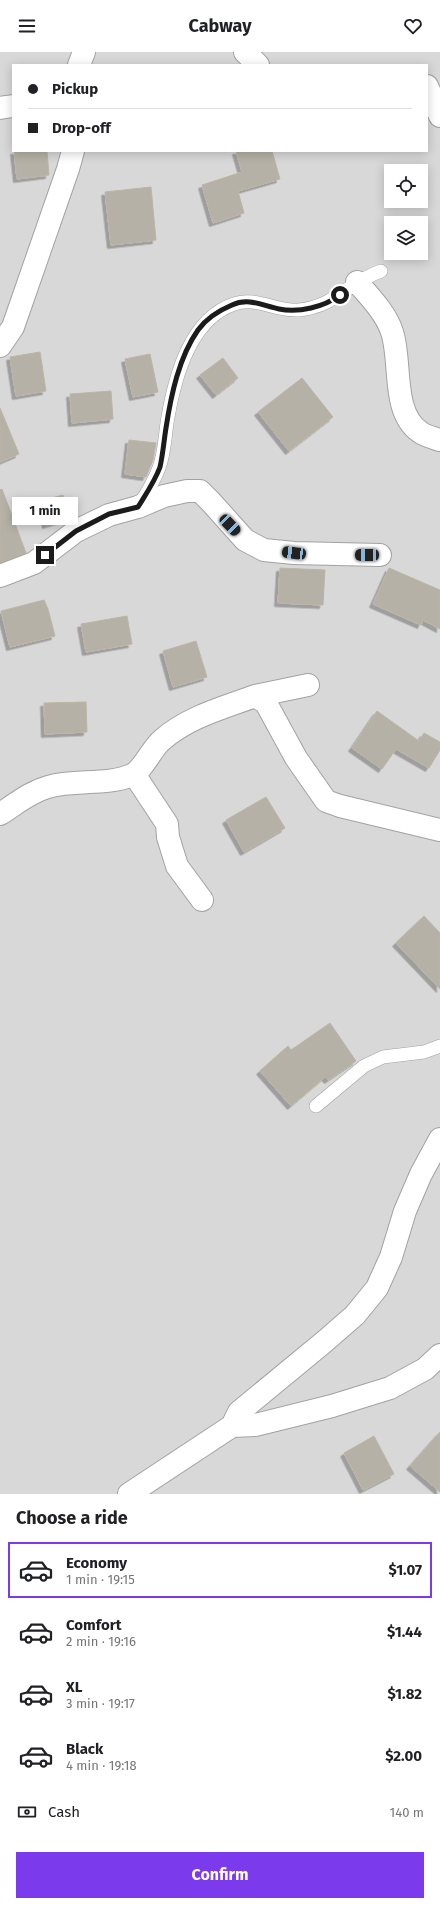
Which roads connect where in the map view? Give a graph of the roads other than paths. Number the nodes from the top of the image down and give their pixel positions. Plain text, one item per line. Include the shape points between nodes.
1 (84, 52) edge
2 (245, 52) edge
3 (78, 64) edge
4 (257, 64) edge
5 (428, 88) edge
6 (12, 106) edge
7 (0, 108) edge
8 (440, 116) edge
9 (73, 152) edge
10 (381, 271) dead end
11 (357, 282) junction
12 (0, 346) edge
13 (440, 440) edge
14 (138, 507) junction
15 (380, 555) dead end
16 (0, 576) edge
17 (308, 685) dead end
18 (255, 696) junction
19 (134, 774) junction
20 (0, 814) edge
21 (440, 830) edge
22 (202, 900) dead end
23 (440, 1046) edge
24 (316, 1106) dead end
25 (440, 1139) edge
26 (440, 1355) edge
27 (232, 1426) junction
28 (129, 1494) edge

1 - 3 street
2 - 4 street
5 - 8 street
6 - 7 street
9 - 12 street via 13,326
10 - 11 lane
11 - 13 street via 392,330 398,354 402,406 411,423 421,433
11 - 14 lane via 331,301 299,310 280,309 249,301 234,304 216,313 198,330 181,363 168,414 160,466
14 - 15 street via 164,496 200,491 245,540 264,550
14 - 16 street via 109,514 76,531 34,562
17 - 18 street
18 - 19 street via 183,724 161,740
18 - 21 street via 266,703 296,758 326,801
19 - 20 street via 119,780 48,787 25,797
19 - 22 street via 167,824 168,837 177,866
23 - 24 lane via 424,1052 383,1057 364,1066
25 - 27 street via 405,1211 391,1256 377,1288 350,1319 239,1412
26 - 27 street via 425,1369 390,1388 255,1425
27 - 28 street

